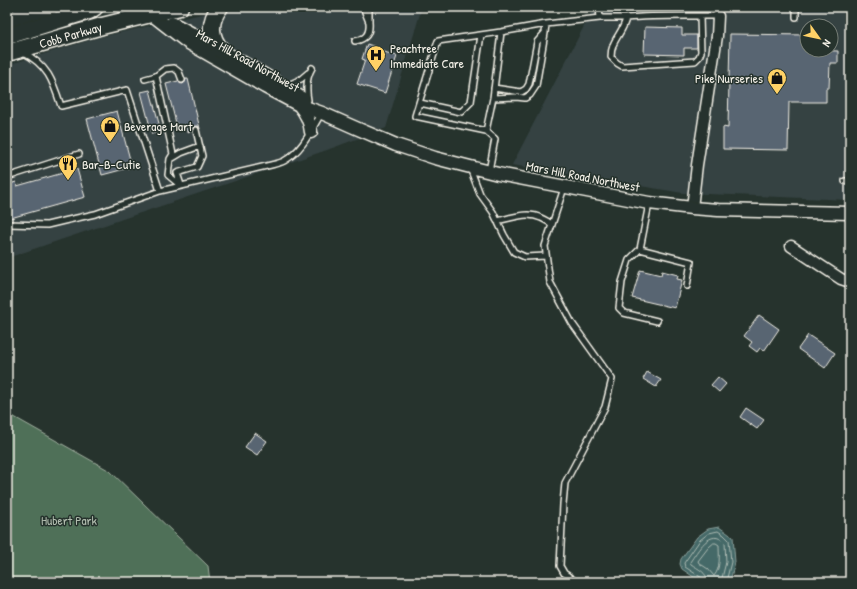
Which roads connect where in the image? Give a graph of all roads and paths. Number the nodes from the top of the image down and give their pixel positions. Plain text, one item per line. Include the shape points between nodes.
1 (50, 7) edge
2 (95, 7) edge
3 (180, 7) edge
4 (220, 7) edge
5 (363, 7) edge
6 (369, 7) edge
7 (599, 7) edge
8 (796, 7) edge
9 (36, 9) edge
10 (148, 9) edge
11 (700, 16) junction
12 (718, 16) joint
13 (796, 17) dead end
14 (600, 18) junction
15 (626, 18) junction
16 (7, 20) edge
17 (369, 22) junction
18 (546, 24) junction
19 (501, 32) junction
20 (545, 33) junction
21 (481, 35) junction
22 (7, 36) edge
23 (355, 41) dead end
24 (221, 50) junction
25 (11, 51) edge
26 (156, 76) junction
27 (145, 79) dead end
28 (182, 80) dead end
29 (284, 86) junction
30 (494, 88) junction
31 (493, 98) junction
32 (420, 103) junction
33 (304, 104) junction
34 (322, 113) junction
35 (196, 130) dead end
36 (486, 130) junction
37 (311, 132) junction
38 (200, 146) junction
39 (79, 154) dead end
40 (170, 159) junction
41 (470, 167) junction
42 (489, 172) junction
43 (7, 177) edge
44 (181, 186) junction
45 (564, 187) junction
46 (160, 191) junction
47 (649, 203) junction
48 (692, 208) junction
49 (850, 213) edge
50 (497, 221) junction
51 (7, 224) edge
52 (552, 224) junction
53 (791, 246) dead end
54 (640, 249) junction
55 (546, 256) junction
56 (850, 282) edge
57 (687, 286) dead end
58 (657, 321) dead end
59 (576, 582) edge

1 - 9 main road
2 - 22 main road
3 - 10 main road, Cobb Parkway
4 - 24 main road via 212,26 215,40
5 - 17 lane
6 - 17 lane
7 - 14 lane
8 - 13 lane
9 - 16 main road
10 - 24 street, Mars Hill Road Northwest
10 - 25 main road, Cobb Parkway
10 - 33 street, Mars Hill Road Northwest via 187,42 266,87
11 - 12 lane
11 - 15 lane
11 - 15 lane via 701,52 697,60 622,66 611,57 611,49
12 - 48 street via 718,36
14 - 15 lane
14 - 18 lane
17 - 23 lane via 366,36
18 - 19 lane
18 - 20 lane
19 - 21 lane
19 - 30 lane
20 - 30 lane via 537,42 526,89 521,92
20 - 31 lane via 536,86 530,95 525,98
21 - 32 lane via 438,41
21 - 32 lane via 471,102 461,112
24 - 29 street, Mars Hill Road Northwest
25 - 46 lane via 29,56 49,74 61,106 127,90
26 - 27 lane
26 - 28 lane via 164,69 174,68
26 - 40 lane via 173,154
29 - 33 street, Mars Hill Road Northwest
29 - 33 lane via 296,82 310,70
30 - 31 lane
31 - 36 lane
32 - 36 lane via 415,116
33 - 34 street, Mars Hill Road Northwest
33 - 37 street
34 - 37 lane
34 - 41 street, Mars Hill Road Northwest via 396,145
35 - 38 lane
36 - 42 lane via 495,139
37 - 44 lane via 302,146 283,161
38 - 40 lane
38 - 44 lane via 202,156 197,167 177,173
39 - 43 lane
40 - 44 lane via 168,175
41 - 42 street, Mars Hill Road Northwest
41 - 50 lane via 480,194
42 - 45 street, Mars Hill Road Northwest
44 - 46 lane
45 - 47 street, Mars Hill Road Northwest
45 - 52 lane
46 - 51 lane via 95,214 47,225
47 - 48 street, Mars Hill Road Northwest
47 - 54 lane
48 - 49 street, Mars Hill Road Northwest
50 - 52 lane via 533,215
50 - 55 lane via 514,252 525,257
52 - 55 lane via 545,246
53 - 56 street via 841,279
54 - 57 lane via 691,262
54 - 58 lane via 629,260 622,282 619,308 624,314
55 - 59 lane via 550,282 572,322 612,379 605,407 565,483 560,566 564,573

